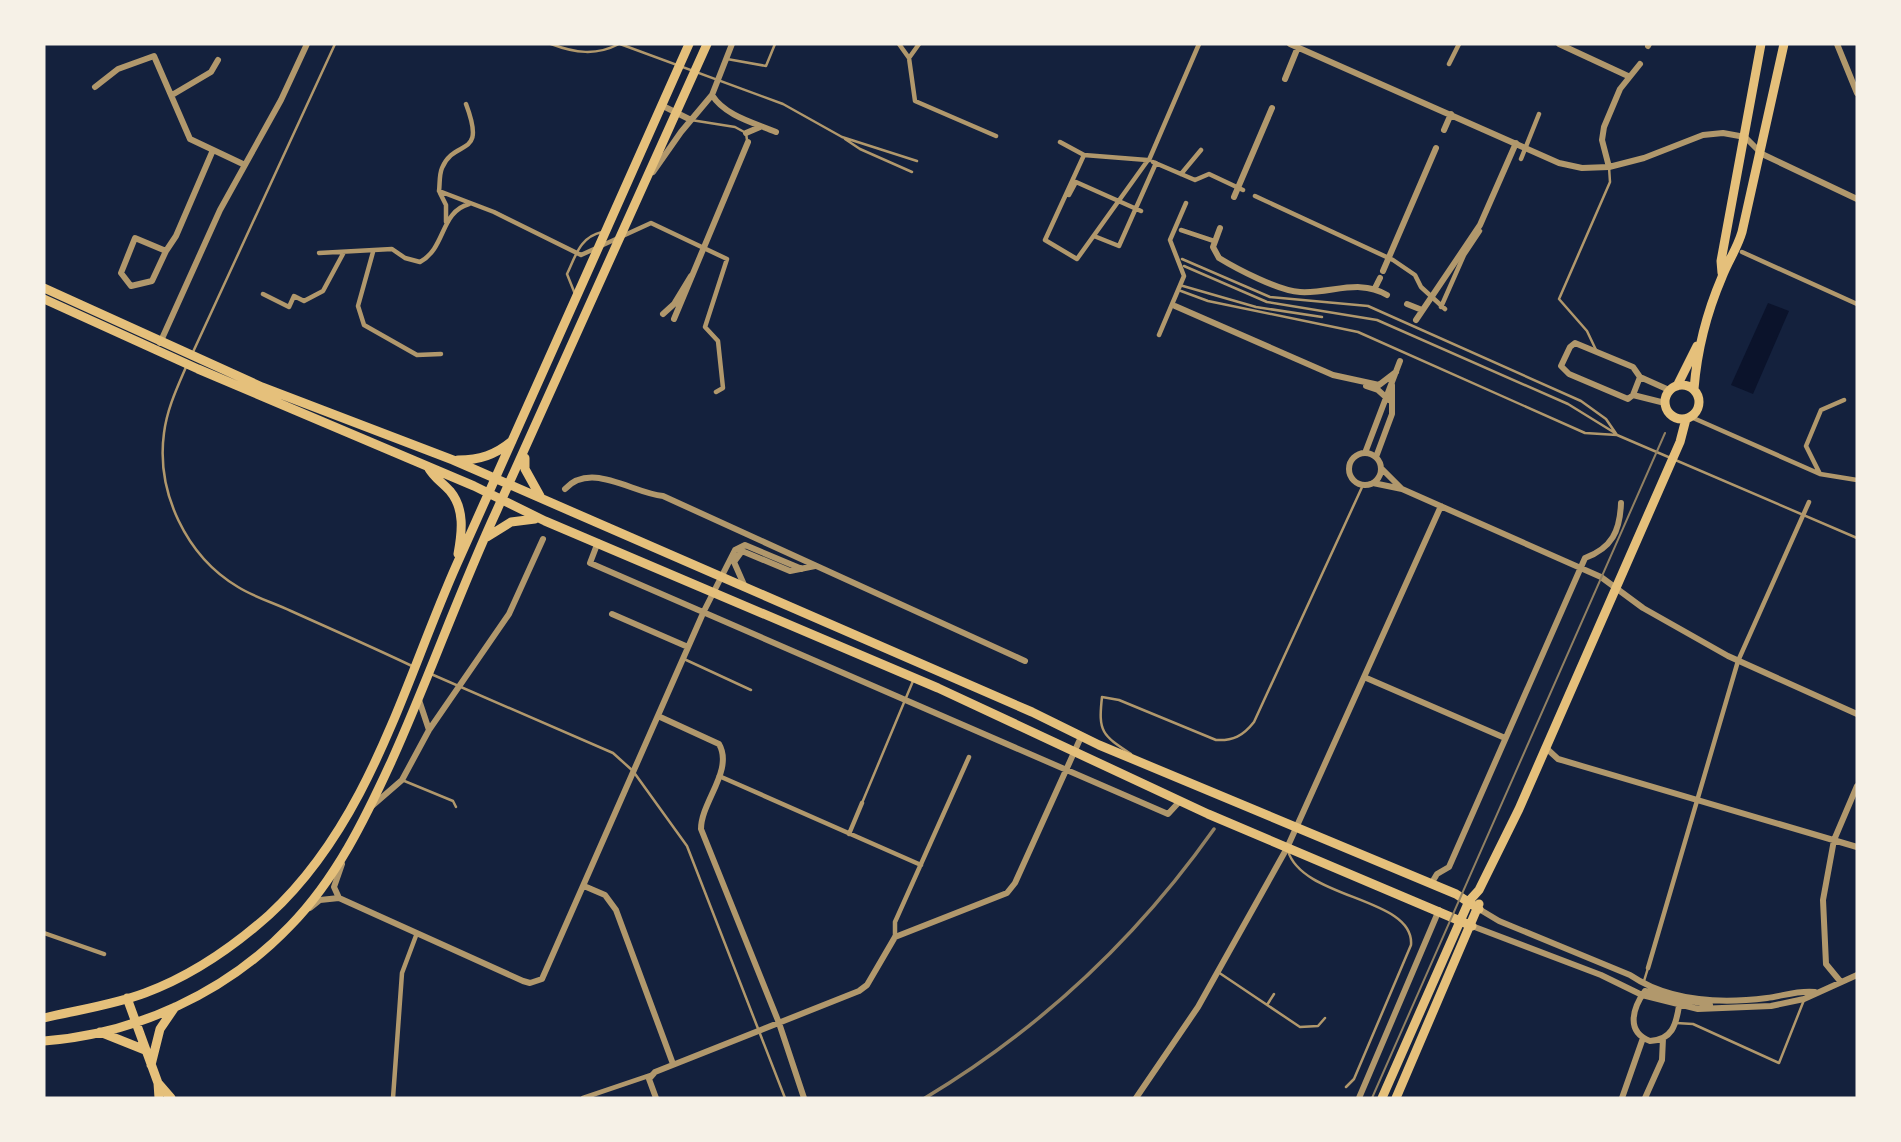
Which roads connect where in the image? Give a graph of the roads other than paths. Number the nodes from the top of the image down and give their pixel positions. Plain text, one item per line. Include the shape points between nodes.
1 (307, 44) edge
2 (335, 44) edge
3 (551, 44) edge
4 (619, 44) edge
5 (689, 44) edge
6 (707, 44) edge
7 (732, 44) edge
8 (775, 44) edge
9 (899, 44) edge
10 (919, 44) edge
11 (1199, 44) edge
12 (1290, 44) edge
13 (1459, 44) edge
14 (1559, 44) edge
15 (1761, 44) edge
16 (1784, 44) edge
17 (1838, 44) edge
18 (1298, 47) junction
19 (909, 58) junction
20 (727, 59) junction
21 (218, 60) dead end
22 (1449, 64) dead end
23 (1640, 64) dead end
24 (1628, 76) junction
25 (1285, 79) dead end
26 (95, 87) dead end
27 (1857, 93) edge
28 (172, 94) junction
29 (712, 95) junction
30 (466, 104) dead end
31 (661, 105) junction
32 (1272, 108) dead end
33 (677, 112) junction
34 (1451, 114) junction
35 (1539, 114) dead end
36 (691, 120) junction
37 (762, 126) junction
38 (1444, 130) dead end
39 (776, 132) dead end
40 (746, 134) junction
41 (996, 136) dead end
42 (1745, 136) junction
43 (842, 137) junction
44 (748, 142) joint
45 (1060, 142) dead end
46 (1516, 143) junction
47 (1436, 148) dead end
48 (1201, 149) dead end
49 (213, 150) junction
50 (1762, 154) junction
51 (1084, 155) junction
52 (1521, 159) dead end
53 (917, 161) dead end
54 (1152, 161) junction
55 (245, 165) junction
56 (1609, 167) junction
57 (912, 172) dead end
58 (1181, 174) junction
59 (646, 182) junction
60 (1240, 189) junction
61 (439, 191) junction
62 (1069, 196) dead end
63 (1255, 196) dead end
64 (1234, 197) dead end
65 (1857, 199) edge
66 (1118, 201) junction
67 (1186, 203) dead end
68 (470, 204) junction
69 (1138, 210) junction
70 (446, 223) junction
71 (1220, 228) dead end
72 (1181, 230) dead end
73 (606, 231) junction
74 (1480, 231) dead end
75 (1093, 236) junction
76 (1214, 241) junction
77 (166, 251) junction
78 (344, 252) junction
79 (373, 252) junction
80 (1742, 252) dead end
81 (319, 253) dead end
82 (1182, 259) dead end
83 (1184, 266) dead end
84 (692, 275) junction
85 (1722, 275) junction
86 (1184, 286) dead end
87 (44, 288) edge
88 (1376, 288) junction
89 (1181, 291) dead end
90 (263, 294) dead end
91 (1387, 295) dead end
92 (576, 296) junction
93 (44, 299) edge
94 (1337, 303) junction
95 (1407, 304) dead end
96 (1857, 304) edge
97 (1175, 306) dead end
98 (1422, 310) junction
99 (1323, 311) junction
100 (663, 314) dead end
101 (1322, 317) junction
102 (674, 319) dead end
103 (1416, 320) dead end
104 (1334, 326) junction
105 (1159, 335) dead end
106 (1701, 339) junction
107 (159, 345) junction
108 (1597, 351) junction
109 (441, 354) dead end
110 (1400, 361) dead end
111 (1396, 372) junction
112 (1640, 377) junction
113 (1357, 383) junction
114 (1673, 388) junction
115 (1694, 389) junction
116 (716, 392) dead end
117 (1633, 395) junction
118 (1844, 400) dead end
119 (1390, 401) junction
120 (1665, 403) junction
121 (1688, 418) junction
122 (1618, 435) junction
123 (516, 438) junction
124 (526, 450) junction
125 (1365, 453) junction
126 (1376, 457) junction
127 (453, 460) junction
128 (428, 467) junction
129 (1381, 468) junction
130 (1820, 474) junction
131 (497, 479) junction
132 (1857, 480) edge
133 (1373, 484) junction
134 (510, 485) junction
135 (1363, 485) junction
136 (565, 489) dead end
137 (1402, 489) junction
138 (490, 493) junction
139 (541, 497) junction
140 (502, 500) junction
141 (1809, 502) dead end
142 (1621, 503) dead end
143 (1441, 506) junction
144 (545, 521) junction
145 (486, 537) junction
146 (1857, 538) edge
147 (543, 539) dead end
148 (598, 542) junction
149 (815, 566) junction
150 (456, 568) junction
151 (1581, 568) junction
152 (802, 569) junction
153 (721, 577) junction
154 (746, 589) junction
155 (1614, 589) junction
156 (713, 592) junction
157 (704, 611) junction
158 (612, 614) dead end
159 (688, 647) junction
160 (683, 659) junction
161 (1025, 661) dead end
162 (1738, 661) junction
163 (416, 667) dead end
164 (428, 673) dead end
165 (1364, 677) junction
166 (914, 679) junction
167 (751, 690) dead end
168 (419, 700) junction
169 (905, 701) junction
170 (1857, 714) edge
171 (658, 716) junction
172 (429, 730) junction
173 (1081, 737) junction
174 (1505, 738) junction
175 (1545, 747) junction
176 (1074, 751) junction
177 (969, 757) dead end
178 (1150, 766) junction
179 (633, 771) junction
180 (1064, 771) junction
181 (719, 776) junction
182 (402, 780) junction
183 (1857, 786) edge
184 (1180, 801) junction
185 (1696, 802) junction
186 (862, 803) joint
187 (370, 807) junction
188 (456, 807) dead end
189 (1296, 827) junction
190 (849, 834) junction
191 (1834, 840) junction
192 (1857, 847) edge
193 (1287, 848) junction
194 (348, 850) junction
195 (921, 864) junction
196 (1431, 884) junction
197 (584, 886) junction
198 (1479, 890) junction
199 (339, 898) junction
200 (1469, 901) junction
201 (1479, 909) junction
202 (1439, 910) junction
203 (1461, 920) junction
204 (290, 926) junction
205 (1472, 926) junction
206 (44, 933) edge
207 (417, 933) junction
208 (895, 937) junction
209 (104, 954) dead end
210 (1648, 968) joint
211 (1218, 972) junction
212 (1857, 975) edge
213 (1840, 982) junction
214 (1643, 984) junction
215 (1815, 992) junction
216 (1274, 994) dead end
217 (1642, 995) junction
218 (127, 998) junction
219 (1804, 999) junction
220 (1675, 1001) junction
221 (1267, 1005) junction
222 (175, 1007) junction
223 (44, 1018) edge
224 (1325, 1018) dead end
225 (136, 1021) junction
226 (779, 1023) junction
227 (1676, 1023) junction
228 (758, 1030) junction
229 (100, 1032) junction
230 (1643, 1038) junction
231 (1663, 1038) junction
232 (44, 1041) edge
233 (145, 1050) junction
234 (673, 1063) junction
235 (151, 1065) junction
236 (651, 1075) junction
237 (158, 1083) junction
238 (1346, 1087) dead end
239 (159, 1098) edge
240 (171, 1098) edge
241 (393, 1098) edge
242 (583, 1098) edge
243 (656, 1098) edge
244 (785, 1098) edge
245 (804, 1098) edge
246 (1136, 1098) edge
247 (1359, 1098) edge
248 (1382, 1098) edge
249 (1396, 1098) edge
250 (1622, 1098) edge
251 (1645, 1098) edge

1 - 55 street
2 - 163 lane via 173,397 163,440 163,469 177,518 208,564 237,587
3 - 4 lane via 589,52
4 - 43 lane via 783,104
5 - 31 main road
6 - 33 main road
7 - 20 street
8 - 20 lane via 766,66
9 - 19 street
10 - 19 street
11 - 54 street
12 - 18 street
13 - 22 street
14 - 24 street
15 - 42 main road
16 - 50 main road
17 - 27 street
18 - 25 street
18 - 34 street
19 - 41 street via 915,101
20 - 29 street
21 - 28 street via 211,72
23 - 24 street
24 - 56 street via 1602,135
26 - 28 street via 118,69 154,56
28 - 49 street via 190,139
29 - 36 street
29 - 37 street via 732,114
30 - 61 street via 475,127 471,141 441,169
31 - 33 street
31 - 73 main road
32 - 60 street
33 - 36 street
33 - 59 main road
34 - 38 street
34 - 46 street
35 - 52 street
36 - 40 lane via 735,127
36 - 59 street
37 - 39 street
37 - 40 street
40 - 44 lane
42 - 50 street
42 - 56 street via 1703,135
42 - 85 main road
43 - 53 lane
43 - 57 lane
44 - 84 street
45 - 51 street
46 - 56 street via 1559,163
46 - 98 street via 1477,231
47 - 88 street
48 - 58 street
49 - 55 street
49 - 77 street
50 - 65 street
50 - 85 main road via 1737,250
51 - 54 street
51 - 75 street via 1045,240 1077,259
54 - 58 street
54 - 66 street
54 - 69 street
55 - 107 street
56 - 108 lane via 1610,182 1559,299 1587,331
58 - 60 street via 1195,180 1209,174
59 - 124 main road
60 - 64 street
61 - 68 street
61 - 70 street via 446,205
62 - 66 street via 1076,182
63 - 74 street via 1393,260 1415,275 1443,308 1464,255
66 - 69 street
66 - 75 street
67 - 105 street via 1170,240 1184,276
68 - 70 street via 452,212
68 - 116 street via 581,255 651,223 722,255 727,259 705,327 718,341 723,388
69 - 75 street via 1119,246
70 - 79 street via 437,248 420,262 391,249
71 - 76 street
72 - 76 street
73 - 92 main road
73 - 92 lane via 589,235 581,243 567,274
76 - 88 street via 1219,258 1287,289
77 - 77 street via 135,238 121,273 131,286 152,281
78 - 79 street
78 - 81 street
78 - 90 street via 323,291 304,301 294,296 289,307
79 - 109 street via 358,306 364,325 417,355
80 - 96 street
82 - 94 lane via 1269,298
83 - 99 lane via 1267,302
84 - 100 street
84 - 102 street
85 - 106 main road
86 - 101 lane via 1256,307
87 - 107 main road
88 - 91 street
89 - 104 lane via 1208,301
92 - 123 main road
93 - 107 main road
94 - 99 lane
94 - 122 lane via 1368,306 1581,401 1606,419
95 - 98 street
97 - 113 street
98 - 103 street
99 - 101 lane
99 - 122 lane via 1377,320 1568,404
101 - 104 lane
104 - 122 lane via 1358,332 1585,433
106 - 114 main road
106 - 115 main road
107 - 127 main road
107 - 128 main road
108 - 112 street via 1633,367
108 - 117 street via 1575,343 1561,366 1569,374 1628,400
110 - 111 street
111 - 113 street via 1379,385
111 - 119 street
112 - 114 street
112 - 117 street
113 - 119 street via 1378,390
114 - 115 main road
114 - 120 main road
115 - 121 main road via 1700,403
117 - 120 street
118 - 130 street via 1821,410 1806,446
119 - 125 street
119 - 126 street
120 - 121 main road via 1670,414
121 - 130 street
121 - 155 main road
122 - 146 lane
123 - 127 main road via 477,460
123 - 131 main road
124 - 134 main road
124 - 139 main road via 525,469
125 - 126 street
125 - 135 street via 1349,466 1352,478
126 - 129 street
127 - 131 main road
128 - 138 main road
128 - 150 main road via 457,500 462,518
129 - 133 street
129 - 137 street
130 - 132 street
131 - 134 main road
131 - 138 main road
133 - 135 street
133 - 137 street
134 - 139 main road
134 - 140 main road
135 - 178 lane via 1246,733 1216,740 1102,697 1100,718 1105,735
136 - 149 street via 578,479 593,477 663,496
137 - 143 street
138 - 140 main road
138 - 150 main road
139 - 153 main road
140 - 144 main road
140 - 145 main road
141 - 162 street
142 - 151 street via 1621,518 1608,547 1585,558
143 - 151 street
143 - 165 street
144 - 145 main road via 511,522
144 - 148 main road
145 - 168 main road
147 - 172 street via 509,614
148 - 156 main road
148 - 157 street via 590,563
149 - 152 street
149 - 161 street
150 - 218 main road via 379,753 352,808 311,870 236,943 174,980
151 - 155 street
151 - 174 street
152 - 153 street via 740,545
152 - 154 street via 790,571 742,551 734,562
153 - 154 main road
153 - 156 street
154 - 173 main road
155 - 162 street
155 - 175 main road
156 - 157 street
156 - 166 main road
157 - 159 street
157 - 169 street
158 - 159 street
159 - 160 street
160 - 167 lane
160 - 171 street
162 - 170 street
162 - 185 street
164 - 179 lane via 613,753
165 - 174 street
165 - 189 street
166 - 169 lane
166 - 176 main road
168 - 172 street
168 - 187 main road
169 - 180 street
169 - 186 lane
171 - 179 street
171 - 181 street via 719,744 724,753
172 - 182 street
173 - 176 street
173 - 178 main road
174 - 196 street via 1449,867
175 - 185 street via 1558,759
175 - 198 main road
176 - 180 street
176 - 184 main road
177 - 195 street
178 - 189 main road
179 - 197 street
179 - 228 lane via 687,846
180 - 184 street via 1168,814
180 - 208 street via 1007,893
181 - 190 street
181 - 226 street via 701,817 701,829
182 - 187 street
182 - 188 lane via 453,801
183 - 191 street
184 - 193 main road
185 - 191 street
185 - 210 street
186 - 190 street
187 - 194 main road
189 - 193 street
189 - 196 main road
190 - 195 street
191 - 192 street
191 - 213 street via 1822,921 1826,964
193 - 202 main road
193 - 211 street
193 - 238 lane via 1292,864 1308,877 1402,919 1411,934 1411,945 1354,1079
194 - 199 street via 334,887
194 - 204 main road
195 - 208 street via 895,922
196 - 200 main road
197 - 207 street via 542,979 535,982 523,981
197 - 234 street via 605,895 616,910
198 - 200 main road
198 - 201 main road
199 - 204 street via 320,900
199 - 207 street
200 - 201 main road
200 - 203 main road
201 - 205 main road
201 - 214 street
202 - 203 main road
202 - 247 street
203 - 205 main road
203 - 248 main road
204 - 222 main road via 239,970
205 - 217 street
205 - 249 main road
206 - 209 street
207 - 241 street via 402,973
208 - 226 street via 859,991
210 - 214 lane
211 - 221 lane
211 - 246 street
212 - 213 street
213 - 215 street
214 - 220 street
215 - 219 street
215 - 220 street via 1718,1006
216 - 221 lane
217 - 220 street
217 - 230 street via 1633,1021
218 - 223 main road
218 - 225 main road
219 - 220 street via 1718,1010
219 - 227 lane via 1779,1063 1693,1024
220 - 227 street
221 - 224 lane via 1306,1028 1318,1026
222 - 225 main road
222 - 235 main road via 159,1029
225 - 229 main road
225 - 233 main road
226 - 228 street
226 - 245 street
227 - 231 street
228 - 234 street
228 - 244 lane
229 - 232 main road
229 - 233 main road
230 - 231 street
230 - 250 street
231 - 251 street via 1662,1060
233 - 235 main road
234 - 236 street
235 - 237 main road
236 - 242 street
236 - 243 street
237 - 239 main road
237 - 240 main road

